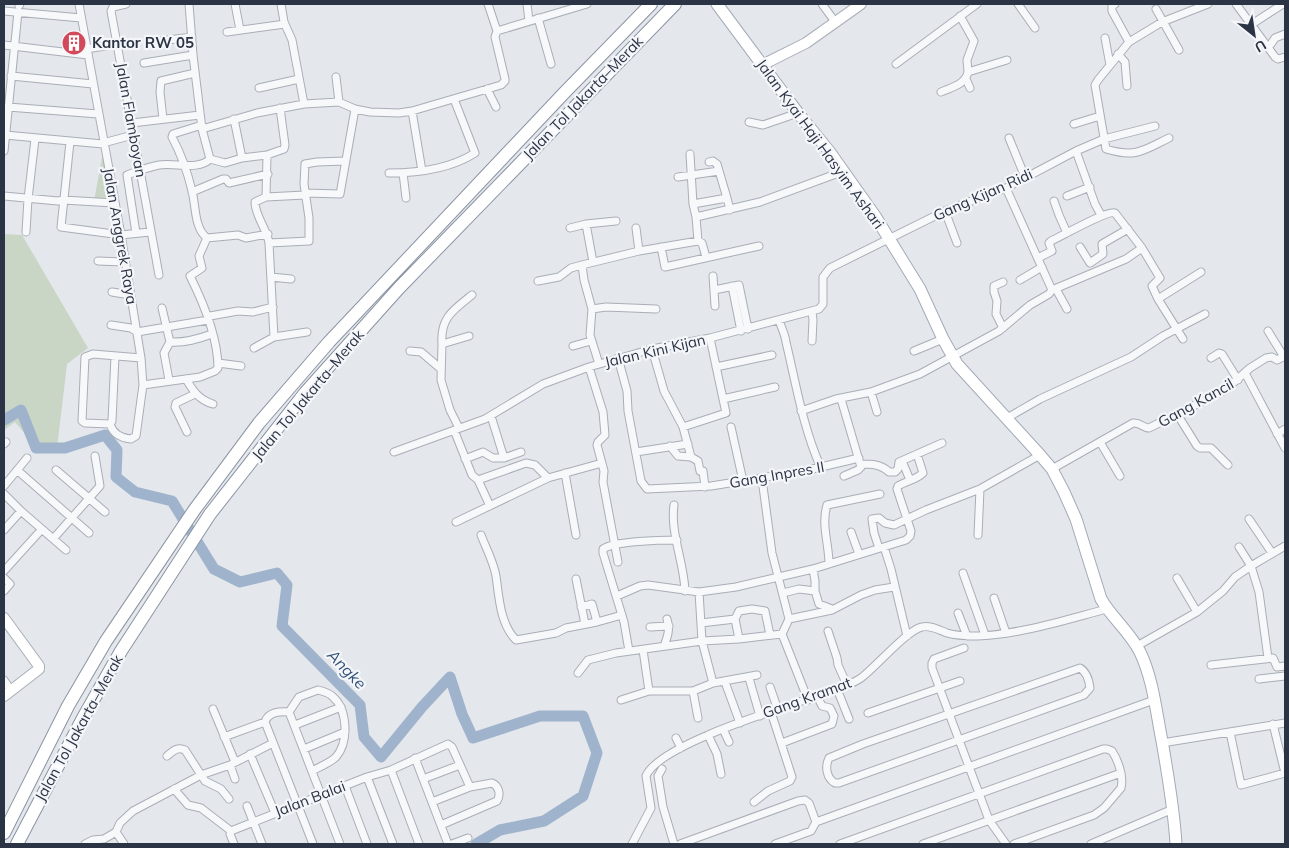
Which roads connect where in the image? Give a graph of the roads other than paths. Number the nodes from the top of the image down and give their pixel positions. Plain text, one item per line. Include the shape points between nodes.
1 (79, 4) edge
2 (126, 4) edge
3 (188, 4) edge
4 (235, 4) edge
5 (281, 4) edge
6 (488, 4) edge
7 (527, 4) edge
8 (587, 4) edge
9 (651, 4) edge
10 (675, 4) edge
11 (717, 4) edge
12 (822, 4) edge
13 (861, 4) edge
14 (977, 4) edge
15 (1018, 4) edge
16 (1116, 4) edge
17 (1208, 4) edge
18 (1236, 4) edge
19 (1283, 4) edge
20 (19, 7) edge
21 (1191, 7) edge
22 (1156, 9) dead end
23 (4, 11) edge
24 (960, 16) junction
25 (81, 18) junction
26 (538, 18) junction
27 (529, 21) junction
28 (836, 22) junction
29 (1162, 22) junction
30 (285, 24) junction
31 (1252, 24) junction
32 (1035, 28) dead end
33 (240, 30) junction
34 (497, 31) junction
35 (227, 32) dead end
36 (1285, 34) edge
37 (192, 37) junction
38 (1105, 38) dead end
39 (160, 41) dead end
40 (1128, 42) junction
41 (118, 44) junction
42 (1271, 44) dead end
43 (4, 45) edge
44 (14, 47) junction
45 (1179, 50) dead end
46 (87, 52) junction
47 (1118, 54) junction
48 (193, 55) junction
49 (1285, 57) edge
50 (1007, 60) dead end
51 (144, 63) dead end
52 (551, 64) dead end
53 (896, 64) dead end
54 (762, 65) junction
55 (1110, 65) junction
56 (195, 73) junction
57 (11, 76) junction
58 (967, 76) junction
59 (336, 77) dead end
60 (299, 79) junction
61 (93, 84) junction
62 (1127, 86) dead end
63 (259, 88) dead end
64 (970, 88) dead end
65 (487, 89) junction
66 (941, 92) dead end
67 (454, 99) junction
68 (339, 102) junction
69 (304, 104) junction
70 (8, 107) junction
71 (496, 107) dead end
72 (280, 108) junction
73 (355, 109) junction
74 (412, 111) junction
75 (798, 113) junction
76 (98, 114) junction
77 (200, 115) junction
78 (1100, 116) junction
79 (163, 119) junction
80 (234, 119) junction
81 (749, 122) dead end
82 (132, 123) junction
83 (1074, 124) dead end
84 (1155, 126) dead end
85 (202, 127) junction
86 (5, 136) junction
87 (133, 136) junction
88 (1008, 138) dead end
89 (1169, 138) dead end
90 (35, 139) junction
91 (1104, 139) junction
92 (70, 142) junction
93 (103, 143) junction
94 (4, 151) edge
95 (1076, 151) junction
96 (690, 154) dead end
97 (267, 155) junction
98 (242, 158) junction
99 (210, 159) junction
100 (345, 161) junction
101 (709, 162) dead end
102 (183, 166) junction
103 (141, 170) junction
104 (422, 171) junction
105 (718, 171) junction
106 (844, 171) junction
107 (389, 173) dead end
108 (403, 173) junction
109 (268, 174) junction
110 (691, 175) junction
111 (678, 177) dead end
112 (1025, 177) junction
113 (1090, 187) junction
114 (1006, 188) junction
115 (192, 192) junction
116 (305, 194) junction
117 (4, 196) edge
118 (1067, 196) dead end
119 (266, 197) junction
120 (406, 198) dead end
121 (727, 198) junction
122 (28, 199) junction
123 (62, 200) junction
124 (1054, 201) dead end
125 (114, 203) junction
126 (693, 204) junction
127 (730, 210) junction
128 (945, 211) junction
129 (1101, 215) junction
130 (696, 218) junction
131 (616, 221) dead end
132 (586, 224) junction
133 (570, 228) dead end
134 (636, 228) dead end
135 (1128, 229) junction
136 (26, 232) dead end
137 (150, 232) junction
138 (136, 233) junction
139 (1067, 233) junction
140 (268, 234) junction
141 (121, 235) junction
142 (207, 238) junction
143 (890, 239) junction
144 (698, 241) junction
145 (270, 243) junction
146 (957, 243) dead end
147 (759, 246) dead end
148 (661, 247) junction
149 (1080, 247) dead end
150 (1142, 248) junction
151 (638, 251) junction
152 (706, 257) junction
153 (1038, 258) junction
154 (98, 260) dead end
155 (124, 262) junction
156 (593, 262) junction
157 (582, 265) junction
158 (1042, 267) junction
159 (1201, 272) dead end
160 (159, 275) dead end
161 (271, 276) junction
162 (713, 276) dead end
163 (291, 279) dead end
164 (1020, 280) dead end
165 (538, 281) dead end
166 (1003, 282) dead end
167 (714, 290) junction
168 (1054, 290) junction
169 (112, 292) dead end
170 (130, 295) junction
171 (472, 295) dead end
172 (1158, 299) junction
173 (716, 306) dead end
174 (273, 307) junction
175 (162, 308) dead end
176 (592, 309) junction
177 (656, 309) dead end
178 (1067, 310) dead end
179 (812, 312) junction
180 (1205, 314) dead end
181 (208, 320) junction
182 (779, 320) junction
183 (111, 325) dead end
184 (167, 327) junction
185 (1003, 328) junction
186 (1177, 329) junction
187 (744, 330) junction
188 (1268, 331) dead end
189 (136, 332) junction
190 (307, 332) dead end
191 (212, 334) junction
192 (469, 336) dead end
193 (274, 337) junction
194 (710, 338) junction
195 (943, 339) junction
196 (1182, 339) dead end
197 (592, 341) junction
198 (812, 341) dead end
199 (170, 342) junction
200 (442, 344) junction
201 (573, 346) dead end
202 (254, 348) dead end
203 (652, 349) junction
204 (914, 350) dead end
205 (410, 352) dead end
206 (772, 355) dead end
207 (115, 356) junction
208 (953, 357) junction
209 (1285, 357) edge
210 (141, 358) junction
211 (618, 358) junction
212 (1211, 358) dead end
213 (218, 363) junction
214 (599, 364) junction
215 (241, 366) dead end
216 (589, 367) junction
217 (716, 367) junction
218 (441, 369) junction
219 (1245, 373) junction
220 (186, 379) junction
221 (168, 380) junction
222 (1238, 380) junction
223 (143, 385) junction
224 (775, 388) dead end
225 (871, 392) junction
226 (195, 394) junction
227 (723, 399) junction
228 (841, 399) junction
229 (213, 404) dead end
230 (801, 411) junction
231 (877, 412) dead end
232 (1177, 414) junction
233 (491, 416) junction
234 (1007, 418) junction
235 (110, 424) junction
236 (683, 427) junction
237 (731, 427) dead end
238 (456, 429) junction
239 (1285, 429) edge
240 (187, 432) dead end
241 (1277, 434) junction
242 (1100, 442) junction
243 (942, 443) dead end
244 (688, 444) junction
245 (670, 446) junction
246 (1285, 448) edge
247 (394, 452) dead end
248 (521, 452) dead end
249 (636, 452) junction
250 (917, 454) junction
251 (1040, 454) junction
252 (95, 456) dead end
253 (691, 457) junction
254 (27, 458) dead end
255 (504, 458) junction
256 (465, 459) junction
257 (860, 461) junction
258 (902, 461) junction
259 (602, 462) junction
260 (1228, 465) dead end
261 (821, 468) junction
262 (1052, 469) junction
263 (17, 470) junction
264 (56, 470) dead end
265 (565, 474) junction
266 (844, 476) dead end
267 (1120, 476) dead end
268 (548, 478) junction
269 (762, 479) junction
270 (478, 480) junction
271 (910, 480) junction
272 (743, 481) junction
273 (4, 486) edge
274 (705, 486) junction
275 (980, 489) junction
276 (4, 494) edge
277 (880, 494) dead end
278 (90, 499) junction
279 (674, 505) dead end
280 (490, 506) junction
281 (21, 511) junction
282 (105, 512) dead end
283 (71, 518) junction
284 (907, 520) junction
285 (1249, 520) dead end
286 (456, 522) dead end
287 (42, 529) junction
288 (4, 530) edge
289 (851, 532) dead end
290 (89, 533) dead end
291 (978, 534) dead end
292 (481, 535) dead end
293 (576, 535) dead end
294 (53, 539) junction
295 (677, 540) junction
296 (614, 545) junction
297 (1285, 546) edge
298 (1239, 547) dead end
299 (882, 548) junction
300 (66, 550) dead end
301 (1272, 552) junction
302 (859, 554) junction
303 (618, 562) dead end
304 (828, 564) junction
305 (1251, 566) junction
306 (813, 569) junction
307 (4, 571) edge
308 (963, 573) dead end
309 (4, 578) edge
310 (779, 578) junction
311 (1177, 578) dead end
312 (576, 579) dead end
313 (894, 587) junction
314 (4, 591) edge
315 (685, 591) junction
316 (815, 591) junction
317 (699, 592) junction
318 (783, 592) junction
319 (617, 596) junction
320 (994, 598) dead end
321 (581, 607) junction
322 (1107, 609) junction
323 (832, 610) junction
324 (1197, 612) junction
325 (958, 613) dead end
326 (622, 614) junction
327 (4, 618) edge
328 (735, 619) junction
329 (789, 619) junction
330 (597, 622) junction
331 (701, 623) junction
332 (585, 624) junction
333 (650, 627) dead end
334 (828, 631) dead end
335 (1006, 633) junction
336 (782, 634) junction
337 (770, 635) junction
338 (985, 635) junction
339 (907, 636) junction
340 (967, 636) junction
341 (739, 640) junction
342 (702, 641) junction
343 (664, 646) junction
344 (1137, 646) junction
345 (964, 648) dead end
346 (643, 650) junction
347 (629, 651) junction
348 (1268, 658) junction
349 (1211, 665) dead end
350 (1285, 666) edge
351 (578, 673) dead end
352 (757, 675) dead end
353 (1285, 676) edge
354 (749, 678) junction
355 (1258, 679) dead end
356 (4, 680) edge
357 (960, 681) dead end
358 (725, 682) junction
359 (713, 683) junction
360 (847, 685) junction
361 (770, 687) dead end
362 (939, 688) junction
363 (837, 689) junction
364 (649, 691) junction
365 (693, 691) junction
366 (7, 693) edge
367 (817, 696) junction
368 (620, 700) dead end
369 (808, 700) junction
370 (1154, 700) junction
371 (341, 707) junction
372 (213, 709) dead end
373 (775, 711) junction
374 (289, 712) junction
375 (868, 713) dead end
376 (948, 714) junction
377 (760, 716) junction
378 (698, 718) dead end
379 (849, 719) dead end
380 (265, 722) junction
381 (1285, 722) edge
382 (740, 723) junction
383 (1273, 724) junction
384 (294, 725) junction
385 (723, 728) junction
386 (345, 732) junction
387 (1230, 732) junction
388 (708, 735) junction
389 (224, 737) junction
390 (676, 738) dead end
391 (958, 739) junction
392 (729, 742) dead end
393 (273, 743) junction
394 (782, 743) junction
395 (1162, 743) junction
396 (681, 748) junction
397 (304, 749) junction
398 (250, 754) junction
399 (167, 756) dead end
400 (415, 758) junction
401 (233, 763) junction
402 (460, 764) junction
403 (968, 766) junction
404 (662, 769) dead end
405 (391, 770) junction
406 (312, 771) junction
407 (721, 774) dead end
408 (1121, 774) junction
409 (201, 775) junction
410 (367, 777) junction
411 (235, 779) dead end
412 (423, 779) junction
413 (345, 786) junction
414 (470, 787) junction
415 (174, 789) junction
416 (978, 793) junction
417 (321, 795) junction
418 (229, 799) dead end
419 (432, 802) junction
420 (754, 802) dead end
421 (297, 804) junction
422 (247, 806) dead end
423 (1173, 809) junction
424 (275, 813) junction
425 (989, 820) junction
426 (253, 821) junction
427 (816, 822) junction
428 (441, 825) junction
429 (231, 831) junction
430 (116, 832) junction
431 (4, 833) edge
432 (468, 838) dead end
433 (17, 844) edge
434 (85, 844) edge
435 (124, 844) edge
436 (234, 844) edge
437 (262, 844) edge
438 (312, 844) edge
439 (340, 844) edge
440 (367, 844) edge
441 (393, 844) edge
442 (419, 844) edge
443 (448, 844) edge
444 (452, 844) edge
445 (632, 844) edge
446 (674, 844) edge
447 (680, 844) edge
448 (775, 844) edge
449 (840, 844) edge
450 (923, 844) edge
451 (1006, 844) edge
452 (1014, 844) edge
453 (1091, 844) edge
454 (1176, 844) edge

1 - 25 street, Jalan Anggrek Raya
2 - 41 street, Jalan Flamboyan via 111,11
3 - 37 street
4 - 33 street
5 - 30 street
6 - 34 street
7 - 27 street
8 - 26 street
9 - 431 highway, Jalan Tol Jakarta–Merak via 330,342 259,423 176,536 106,641 68,706
10 - 433 highway, Jalan Tol Jakarta–Merak via 399,288 305,393 210,514 121,651 82,718
11 - 54 main road, Jalan Kyai Haji Hasyim Ashari
12 - 28 street
13 - 28 street
14 - 24 street
15 - 32 street
16 - 40 street via 1112,11
17 - 21 street
18 - 31 street
19 - 31 street
20 - 23 street
20 - 25 street
20 - 44 street
21 - 29 street
22 - 29 street
24 - 53 street
24 - 58 street via 974,40 967,60
25 - 46 street, Jalan Anggrek Raya
26 - 27 street
26 - 52 street
27 - 34 street
28 - 54 street via 797,49
29 - 40 street
29 - 45 street
30 - 33 street
30 - 60 street via 292,40
31 - 49 street via 1278,59
33 - 35 street
34 - 65 street via 495,37 505,82
36 - 42 street via 1275,38
37 - 39 street
37 - 48 street
38 - 55 street
40 - 47 street
41 - 46 street
41 - 82 street, Jalan Flamboyan
43 - 44 street
44 - 46 street
44 - 57 street
46 - 61 street, Jalan Anggrek Raya
47 - 55 street
47 - 62 street via 1125,62
48 - 51 street
48 - 56 street
50 - 58 street
54 - 75 main road, Jalan Kyai Haji Hasyim Ashari
55 - 78 street via 1095,85
56 - 77 street
56 - 79 street via 161,81
57 - 61 street
57 - 70 street
58 - 64 street
58 - 66 street via 962,83
59 - 68 street
60 - 63 street
60 - 69 street
61 - 76 street, Jalan Anggrek Raya
65 - 67 street
65 - 71 street
67 - 74 street
67 - 104 street via 475,153 451,164
68 - 69 street
68 - 73 street
69 - 72 street
70 - 76 street
70 - 86 street
72 - 80 street
72 - 97 street via 285,147
73 - 74 street
73 - 100 street
74 - 104 street
75 - 81 street via 763,125
75 - 106 main road, Jalan Kyai Haji Hasyim Ashari
76 - 93 street, Jalan Anggrek Raya
77 - 79 street
77 - 85 street
78 - 83 street
78 - 91 street
79 - 82 street
80 - 85 street
80 - 98 street
82 - 87 street, Jalan Flamboyan
84 - 91 street, Gang Kijan Ridi
85 - 99 street
85 - 102 street via 172,135
86 - 90 street
86 - 94 street
87 - 93 street
87 - 103 street, Jalan Flamboyan
88 - 112 street
89 - 91 street via 1140,152 1123,154 1106,149
90 - 92 street
90 - 122 street
91 - 95 street, Gang Kijan Ridi
92 - 93 street
92 - 123 street
93 - 125 street, Jalan Anggrek Raya
95 - 112 street, Gang Kijan Ridi
95 - 113 street
96 - 110 street
97 - 98 street
97 - 109 street
98 - 99 street via 225,163
99 - 102 street via 204,164
100 - 116 street via 340,194
100 - 116 street via 306,163
101 - 105 street via 717,164
102 - 103 street via 161,165
102 - 115 street
103 - 137 street, Jalan Flamboyan
103 - 138 street via 127,175
104 - 108 street
105 - 110 street
105 - 121 street
106 - 127 street
106 - 143 main road, Jalan Kyai Haji Hasyim Ashari
107 - 108 street
108 - 120 street
109 - 115 street via 229,182 223,179
109 - 119 street
110 - 111 street
110 - 126 street
112 - 114 street, Gang Kijan Ridi
113 - 118 street
113 - 129 street
114 - 128 street, Gang Kijan Ridi
114 - 153 street
115 - 142 street via 197,222
116 - 119 street
116 - 145 street via 309,241
117 - 122 street
119 - 140 street via 255,204
121 - 126 street
121 - 127 street
122 - 123 street
122 - 136 street
123 - 125 street
123 - 141 street via 61,227
124 - 139 street
125 - 141 street, Jalan Anggrek Raya
126 - 130 street
127 - 130 street
128 - 143 street, Gang Kijan Ridi
128 - 146 street
129 - 135 street via 1115,213
129 - 139 street
130 - 144 street
131 - 132 street
132 - 133 street
132 - 156 street
134 - 151 street
135 - 149 street via 1102,244 1103,254 1090,263
135 - 150 street
137 - 138 street
137 - 160 street, Jalan Flamboyan
138 - 141 street
139 - 153 street via 1051,241 1052,251
140 - 142 street via 246,238 238,235
140 - 145 street
141 - 155 street, Jalan Anggrek Raya
142 - 181 street via 199,256 202,268 190,276
143 - 179 street via 827,270 823,276 823,304
143 - 195 main road, Jalan Kyai Haji Hasyim Ashari via 920,289
144 - 148 street
144 - 152 street via 702,243
145 - 161 street
147 - 152 street
148 - 151 street
148 - 152 street via 666,266
150 - 168 street via 1126,260
150 - 172 street via 1160,278 1152,286
151 - 156 street
153 - 158 street
154 - 155 street
155 - 170 street, Jalan Anggrek Raya
156 - 157 street
157 - 165 street via 559,277
157 - 176 street
158 - 164 street
158 - 168 street
159 - 172 street
161 - 163 street
161 - 174 street
162 - 167 street
166 - 185 street via 994,289 998,301 996,314
167 - 173 street
167 - 187 street via 739,286
168 - 178 street
168 - 185 street
169 - 170 street
170 - 189 street, Jalan Anggrek Raya
171 - 200 street via 447,317
172 - 186 street
174 - 181 street via 210,316
174 - 193 street
175 - 184 street
176 - 177 street
176 - 197 street
179 - 182 street, Jalan Kini Kijan
179 - 198 street
180 - 186 street
181 - 184 street
181 - 191 street
182 - 187 street, Jalan Kini Kijan
182 - 230 street
183 - 189 street via 131,328
184 - 189 street
184 - 199 street
185 - 208 street
186 - 196 street
186 - 234 street via 1131,356 1040,398
187 - 194 street, Jalan Kini Kijan
188 - 209 street
189 - 210 street, Jalan Anggrek Raya
190 - 193 street
191 - 199 street via 179,343
191 - 213 street
192 - 200 street
193 - 202 street
194 - 203 street, Jalan Kini Kijan
194 - 217 street
195 - 204 street
195 - 208 main road, Jalan Kyai Haji Hasyim Ashari
197 - 201 street
197 - 214 street
199 - 221 street via 164,353
200 - 218 street
203 - 211 street, Jalan Kini Kijan
203 - 236 street via 664,391
205 - 218 street via 421,352
206 - 217 street
207 - 210 street
207 - 235 street
207 - 235 street via 90,354 84,361 82,421
208 - 225 street via 920,374
208 - 234 main road, Jalan Kyai Haji Hasyim Ashari
209 - 219 street, Gang Kancil via 1277,360 1266,358
210 - 223 street, Jalan Anggrek Raya
211 - 214 street, Jalan Kini Kijan
211 - 249 street, Gang Inpres II via 627,391
212 - 222 street via 1222,354
213 - 215 street
213 - 220 street via 215,371
214 - 216 street, Jalan Kini Kijan
216 - 233 street, Jalan Kini Kijan via 543,384
216 - 259 street via 603,412 605,435 598,442
217 - 227 street
218 - 238 street
219 - 222 street, Gang Kancil
219 - 241 street
220 - 221 street
220 - 226 street
221 - 223 street
222 - 232 street, Gang Kancil
223 - 235 street, Jalan Anggrek Raya via 136,436 131,439 122,437 112,430
224 - 227 street
225 - 228 street
225 - 231 street
226 - 229 street
226 - 240 street via 176,403 175,407
227 - 236 street via 726,413
228 - 230 street
228 - 257 street
230 - 261 street
232 - 242 street, Gang Kancil via 1149,428 1133,423
232 - 260 street via 1197,446 1211,448
233 - 238 street, Jalan Kini Kijan
233 - 255 street
234 - 251 main road, Jalan Kyai Haji Hasyim Ashari
236 - 244 street
237 - 272 street
238 - 247 street, Jalan Kini Kijan
238 - 256 street
239 - 241 street
241 - 246 street
242 - 262 street, Gang Kancil
242 - 267 street
243 - 250 street
244 - 245 street
244 - 253 street
245 - 249 street
245 - 253 street via 678,456
248 - 255 street
249 - 274 street, Gang Inpres II via 641,481 647,489
250 - 258 street
250 - 271 street via 922,473
251 - 262 main road, Jalan Kyai Haji Hasyim Ashari
251 - 275 street
252 - 278 street via 101,485
253 - 274 street via 698,461 700,471 703,471
254 - 263 street
255 - 256 street via 493,458 483,452
256 - 270 street
257 - 258 street via 884,467 889,472 895,472
257 - 261 street, Gang Inpres II
257 - 266 street via 858,470
258 - 271 street
259 - 265 street
259 - 296 street
261 - 269 street, Gang Inpres II
262 - 322 main road, Jalan Kyai Haji Hasyim Ashari via 1076,519 1097,588
263 - 273 street
263 - 283 street
264 - 278 street
265 - 268 street
265 - 293 street
268 - 270 street via 535,465 526,463
268 - 280 street
269 - 272 street, Gang Inpres II
269 - 310 street via 772,553
270 - 280 street
271 - 284 street via 897,489
272 - 274 street, Gang Inpres II
275 - 284 street
275 - 291 street
276 - 281 street
277 - 304 street via 827,505 824,528
278 - 282 street
278 - 283 street
279 - 295 street
280 - 286 street
281 - 287 street
281 - 288 street
283 - 290 street
283 - 294 street
284 - 299 street via 910,536
284 - 299 street via 894,525 879,518 872,519 874,533
285 - 301 street
287 - 294 street
287 - 307 street
289 - 302 street
292 - 332 street via 496,575 504,619 516,640
294 - 300 street
295 - 296 street
295 - 315 street
296 - 303 street
296 - 319 street via 605,547 603,554
297 - 301 street
298 - 305 street
299 - 302 street
299 - 313 street
301 - 305 street
302 - 304 street
304 - 306 street
305 - 324 street
305 - 348 street via 1259,592
306 - 310 street
306 - 316 street
308 - 338 street
309 - 314 street via 10,584
310 - 317 street
310 - 318 street
311 - 324 street
312 - 321 street
313 - 323 street via 861,595
313 - 339 street
315 - 317 street
315 - 319 street via 648,585
316 - 318 street
316 - 323 street via 819,604
317 - 331 street
318 - 329 street
319 - 326 street
320 - 335 street
321 - 330 street via 592,604
321 - 332 street
322 - 335 street, Gang Kramat
322 - 344 main road, Jalan Kyai Haji Hasyim Ashari
323 - 329 street
324 - 344 street
325 - 340 street
326 - 330 street
326 - 347 street
327 - 366 street via 39,666
328 - 331 street
328 - 337 street via 739,611 763,610
328 - 341 street
329 - 336 street
330 - 332 street
331 - 342 street
333 - 343 street via 668,622 669,634
334 - 360 street
335 - 338 street, Gang Kramat
336 - 337 street
336 - 369 street
337 - 341 street
338 - 340 street, Gang Kramat
339 - 340 street, Gang Kramat via 916,628 927,626
339 - 360 street, Gang Kramat via 861,678
341 - 342 street
342 - 343 street
342 - 359 street
343 - 346 street
344 - 370 main road, Jalan Kyai Haji Hasyim Ashari
345 - 362 street via 934,659 932,663
346 - 347 street
346 - 364 street
347 - 351 street via 593,658 584,663
348 - 349 street
348 - 350 street via 1273,658 1277,667
352 - 354 street
353 - 355 street
354 - 358 street
354 - 377 street
356 - 366 street
357 - 362 street
358 - 359 street
358 - 382 street
359 - 365 street
360 - 363 street, Gang Kramat
361 - 373 street
362 - 375 street
362 - 376 street
363 - 367 street, Gang Kramat
363 - 379 street
364 - 365 street
364 - 368 street
365 - 378 street
367 - 369 street, Gang Kramat
367 - 394 street via 822,706 830,708 834,716 832,724
369 - 373 street, Gang Kramat
370 - 395 main road, Jalan Kyai Haji Hasyim Ashari
370 - 403 street
371 - 374 street via 332,695 318,690 299,697
371 - 384 street
371 - 386 street
372 - 389 street
373 - 377 street, Gang Kramat
373 - 394 street
374 - 380 street via 274,713
374 - 384 street
376 - 391 street
376 - 391 street via 829,758 826,764 829,777 835,783 839,782
376 - 391 street via 1075,669 1084,670 1086,674 1090,688 1084,695
377 - 382 street, Gang Kramat
380 - 389 street
380 - 393 street
381 - 383 street
382 - 385 street, Gang Kramat
383 - 387 street
383 - 387 street via 1285,773 1240,785
384 - 397 street
385 - 388 street, Gang Kramat
385 - 392 street
386 - 397 street
386 - 406 street via 336,758
387 - 395 street
388 - 396 street, Gang Kramat
388 - 407 street via 718,754
389 - 401 street
390 - 396 street
391 - 403 street
393 - 398 street
393 - 421 street
394 - 420 street via 792,780 775,786
395 - 423 main road, Jalan Kyai Haji Hasyim Ashari
396 - 445 street, Gang Kramat via 648,772 646,780 651,808
397 - 406 street
398 - 401 street
398 - 424 street
399 - 409 street via 179,748 185,750
400 - 402 street, Jalan Balai via 448,744
400 - 405 street, Jalan Balai
400 - 412 street
401 - 409 street
401 - 411 street
402 - 412 street
402 - 414 street
403 - 416 street
403 - 427 street
404 - 446 street via 658,776
405 - 410 street, Jalan Balai
405 - 442 street
406 - 417 street
408 - 416 street via 1112,751 1103,749
408 - 425 street
408 - 452 street via 1121,788 1100,812
409 - 415 street
409 - 418 street
410 - 413 street, Jalan Balai
410 - 441 street
412 - 419 street
413 - 417 street, Jalan Balai
413 - 440 street
414 - 419 street
414 - 428 street via 492,783 497,787 499,798
415 - 429 street via 188,804 202,808
415 - 430 street via 133,811 120,823
416 - 425 street
416 - 449 street
417 - 421 street, Jalan Balai
417 - 439 street
419 - 428 street
421 - 424 street, Jalan Balai
421 - 438 street
422 - 426 street
423 - 453 street
423 - 454 main road, Jalan Kyai Haji Hasyim Ashari
424 - 426 street, Jalan Balai
425 - 450 street
425 - 451 street
426 - 429 street, Jalan Balai
426 - 437 street
427 - 447 street via 809,804 805,800 798,801
427 - 448 street via 811,831
428 - 443 street
429 - 436 street
430 - 434 street
430 - 435 street
432 - 444 street

